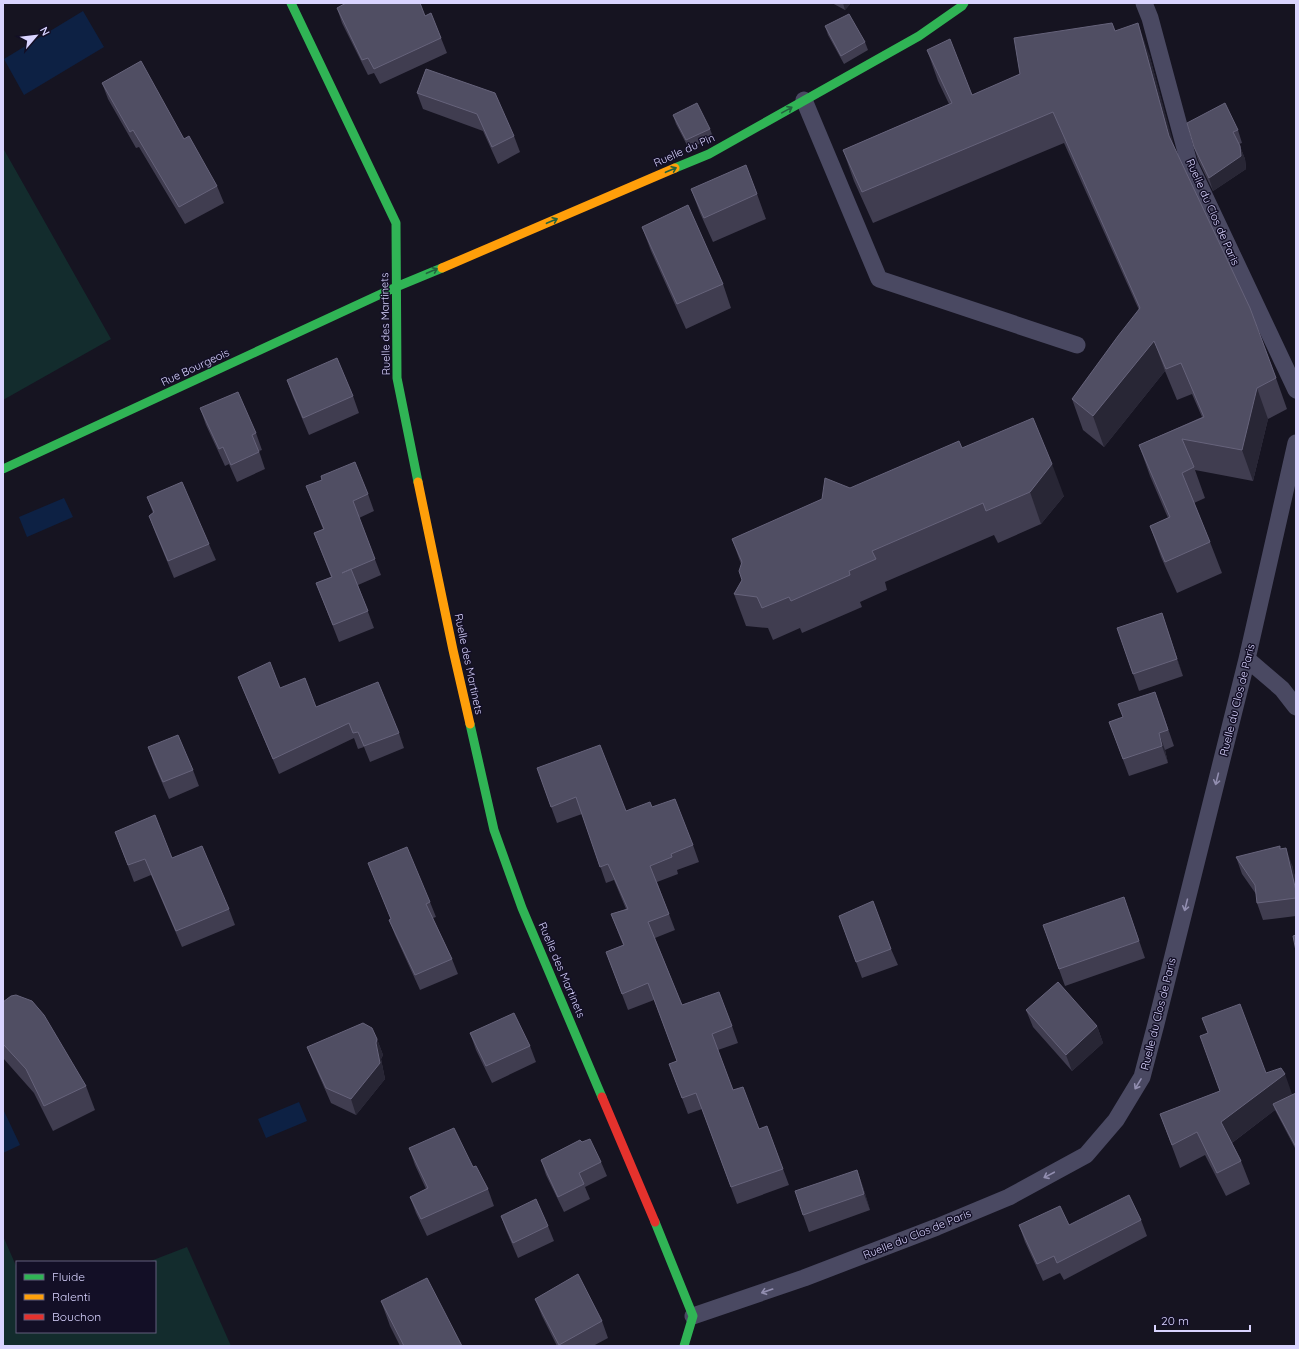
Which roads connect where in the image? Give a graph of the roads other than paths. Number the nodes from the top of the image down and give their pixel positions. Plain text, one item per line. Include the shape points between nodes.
1 (291, 3) edge
2 (964, 3) edge
3 (1144, 3) edge
4 (804, 100) junction
5 (396, 287) junction
6 (1077, 345) dead end
7 (1296, 390) edge
8 (1296, 443) edge
9 (3, 469) edge
10 (1247, 659) junction
11 (1296, 707) edge
12 (692, 1316) junction
13 (684, 1346) edge

1 - 5 street, Ruelle des Martinets via 396,223
2 - 4 street, Ruelle du Pin via 919,36
3 - 7 lane, Ruelle du Clos de Paris via 1189,163
5 -> 4 street, Ruelle du Pin via 709,154
4 - 6 lane via 878,279
5 - 9 street, Rue Bourgeois
5 - 12 street, Ruelle des Martinets via 397,378 453,650 494,830 522,908
8 - 10 lane, Ruelle du Clos de Paris
10 - 11 lane via 1282,689
10 -> 12 lane, Ruelle du Clos de Paris via 1142,1077 1116,1120 1086,1155 1009,1197 804,1278
12 - 13 street

